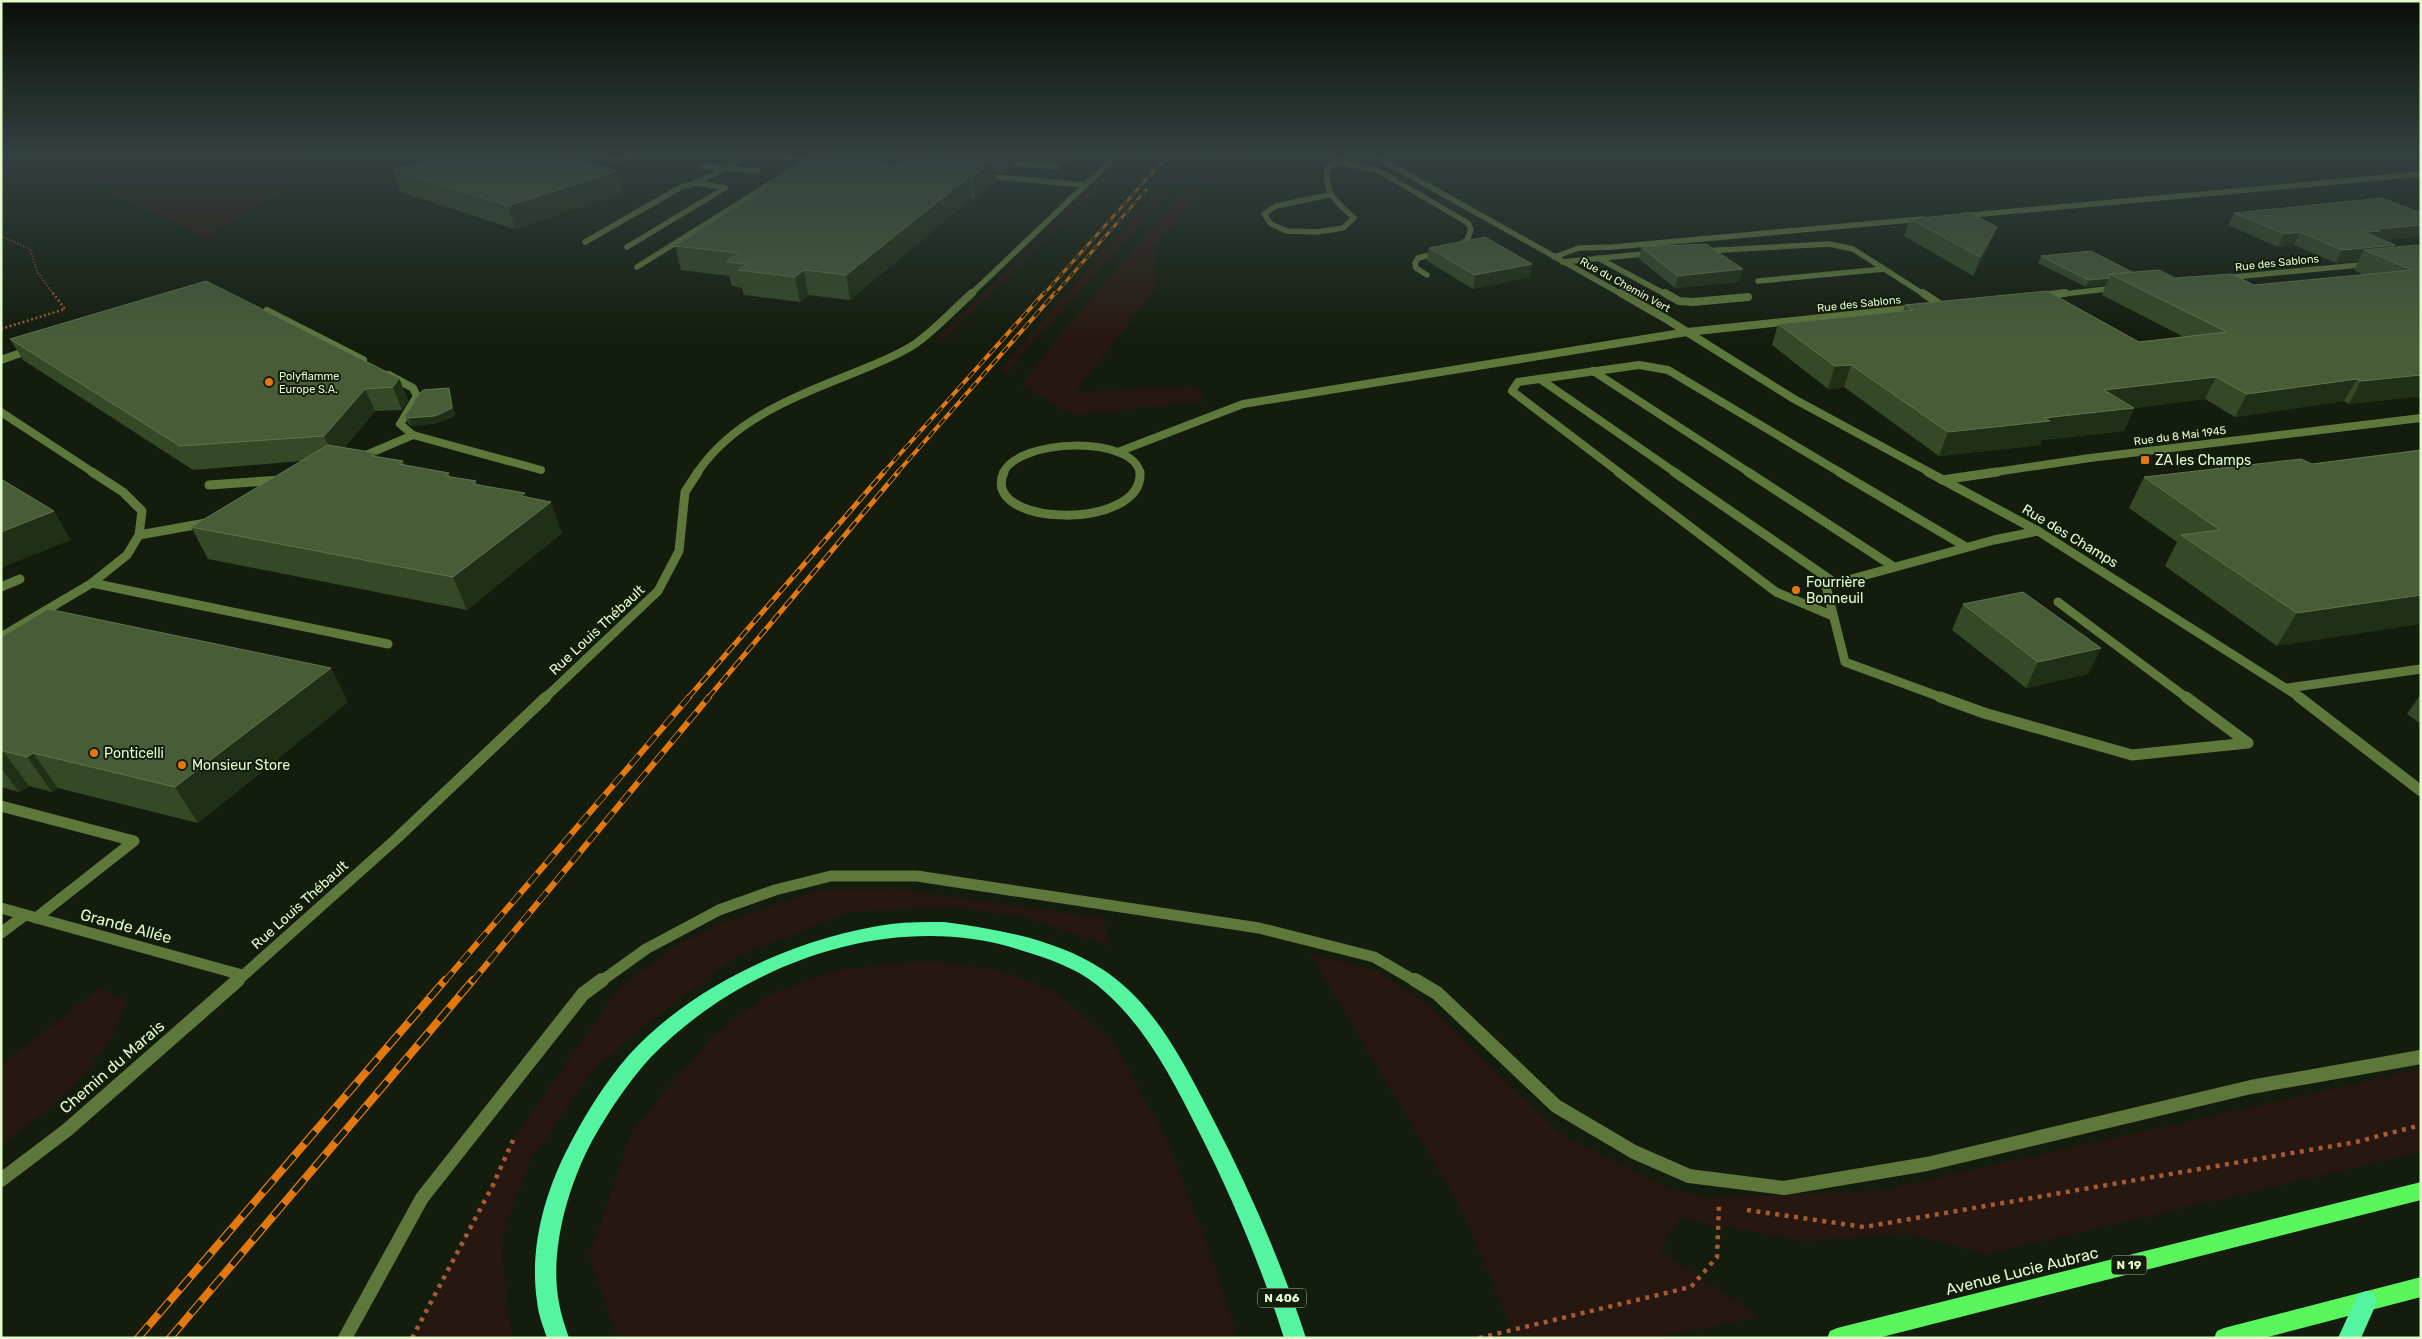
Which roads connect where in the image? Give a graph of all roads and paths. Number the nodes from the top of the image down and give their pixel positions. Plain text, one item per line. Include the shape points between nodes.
1 (631, 215) edge
2 (679, 215) edge
3 (719, 215) edge
4 (1053, 215) edge
5 (1265, 215) edge
6 (1351, 215) edge
7 (1457, 215) edge
8 (1481, 215) edge
9 (1964, 215) edge
10 (1958, 216) edge
11 (1928, 219) edge
12 (1, 236) edge
13 (585, 242) dead end
14 (627, 247) dead end
15 (1693, 251) edge
16 (1664, 253) edge
17 (1554, 257) junction
18 (1598, 258) junction
19 (1562, 262) junction
20 (2382, 263) edge
21 (637, 267) dead end
22 (1884, 269) junction
23 (1427, 276) dead end
24 (2215, 279) edge
25 (1758, 281) dead end
26 (2127, 287) edge
27 (1748, 297) dead end
28 (2029, 297) edge
29 (1951, 304) edge
30 (1941, 305) junction
31 (1931, 306) edge
32 (259, 307) edge
33 (1922, 307) edge
34 (1, 329) edge
35 (1687, 332) junction
36 (42, 345) edge
37 (1, 360) edge
38 (368, 363) edge
39 (1593, 370) junction
40 (384, 372) edge
41 (1540, 379) junction
42 (1, 412) edge
43 (2421, 418) edge
44 (413, 435) junction
45 (1118, 452) junction
46 (374, 465) edge
47 (541, 470) dead end
48 (1942, 480) junction
49 (291, 481) edge
50 (208, 485) dead end
51 (213, 522) edge
52 (2038, 531) junction
53 (138, 535) junction
54 (1966, 548) junction
55 (1894, 567) junction
56 (20, 579) dead end
57 (92, 583) junction
58 (1835, 584) junction
59 (1, 587) edge
60 (2058, 602) dead end
61 (1833, 616) junction
62 (1, 637) edge
63 (388, 644) dead end
64 (2421, 669) edge
65 (2288, 688) junction
66 (2419, 789) edge
67 (1, 806) edge
68 (1, 908) edge
69 (30, 917) junction
70 (1, 933) edge
71 (242, 976) junction
72 (2421, 1057) edge
73 (2421, 1125) edge
74 (514, 1138) dead end
75 (1, 1180) edge
76 (2421, 1191) edge
77 (1727, 1207) dead end
78 (1737, 1208) dead end
79 (2421, 1286) edge
80 (2366, 1302) junction
81 (346, 1338) edge
82 (412, 1338) edge
83 (558, 1338) edge
84 (1295, 1338) edge
85 (1479, 1338) edge
86 (1838, 1338) edge
87 (2224, 1338) edge
88 (2349, 1338) edge

1 - 13 street
2 - 14 street
3 - 21 street
4 - 71 street, Rue Louis Thébault via 915,344 885,360 790,398 724,440 708,457 686,492 679,551 658,591 395,840
5 - 6 street via 1272,224 1287,231 1317,232 1343,228 1354,218
7 - 23 street via 1468,222 1471,230 1467,240 1455,248 1418,258 1416,268
8 - 17 street, Rue du Chemin Vert
9 - 10 street
11 - 17 street via 1614,248 1579,248
12 - 34 path via 30,249 38,273 65,309
15 - 22 street via 1829,244 1853,250
16 - 18 street
17 - 19 street, Rue du Chemin Vert
18 - 19 street
18 - 27 street via 1679,301
19 - 35 street, Rue du Chemin Vert
20 - 24 street, Rue des Sablons
22 - 25 street
22 - 30 street
26 - 28 street
29 - 30 street
30 - 31 street
32 - 38 street
33 - 35 street, Rue des Sablons
35 - 45 street, Rue des Sablons via 1243,404
35 - 48 street, Rue des Champs via 1794,399
36 - 37 street
39 - 41 street
39 - 54 street via 1639,365 1668,370
39 - 55 street
40 - 44 street via 413,388 417,396 400,424
41 - 58 street
41 - 61 street via 1518,382 1512,391 1776,592
42 - 53 street via 123,492 142,511
43 - 48 street, Rue du 8 Mai 1945 via 2090,458
44 - 46 street via 352,461
44 - 47 street
45 - 45 street via 1076,444 1046,448 1014,461 1004,472 1000,483 1004,494 1014,504 1032,511 1054,515 1100,511 1133,493 1140,482 1139,470 1132,460
48 - 52 street, Rue des Champs
49 - 50 street
51 - 53 street
52 - 54 street
52 - 65 street, Rue des Champs
53 - 57 street via 127,555
54 - 55 street
55 - 58 street
56 - 59 street
57 - 62 street
57 - 63 street
58 - 61 street via 1826,586
60 - 61 street via 2248,743 2132,755 1984,713 1844,662
64 - 65 street
65 - 66 street, Rue des Champs
67 - 69 street via 134,841
68 - 69 street, Grande Allée
69 - 70 street
69 - 71 street, Grande Allée
71 - 75 street, Chemin du Marais via 67,1130
72 - 81 street via 2251,1087 1927,1164 1784,1188 1689,1176 1634,1152 1556,1106 1437,993 1374,957 1259,928 1148,910 917,876 831,876 775,890 719,910 646,949 583,994 422,1198
73 - 78 path via 2356,1142 1864,1227
74 - 82 path via 493,1185
76 - 86 main road, Avenue Lucie Aubrac / N 19
77 - 85 path via 1717,1206 1717,1257 1691,1287
79 - 80 main road
80 - 87 main road
80 - 88 highway
83 - 84 highway, N 406 via 548,1306 546,1256 555,1203 568,1166 594,1118 625,1074 656,1040 688,1015 762,968 839,940 930,928 999,936 1061,957 1100,978 1150,1029 1178,1072 1238,1190 1269,1259

